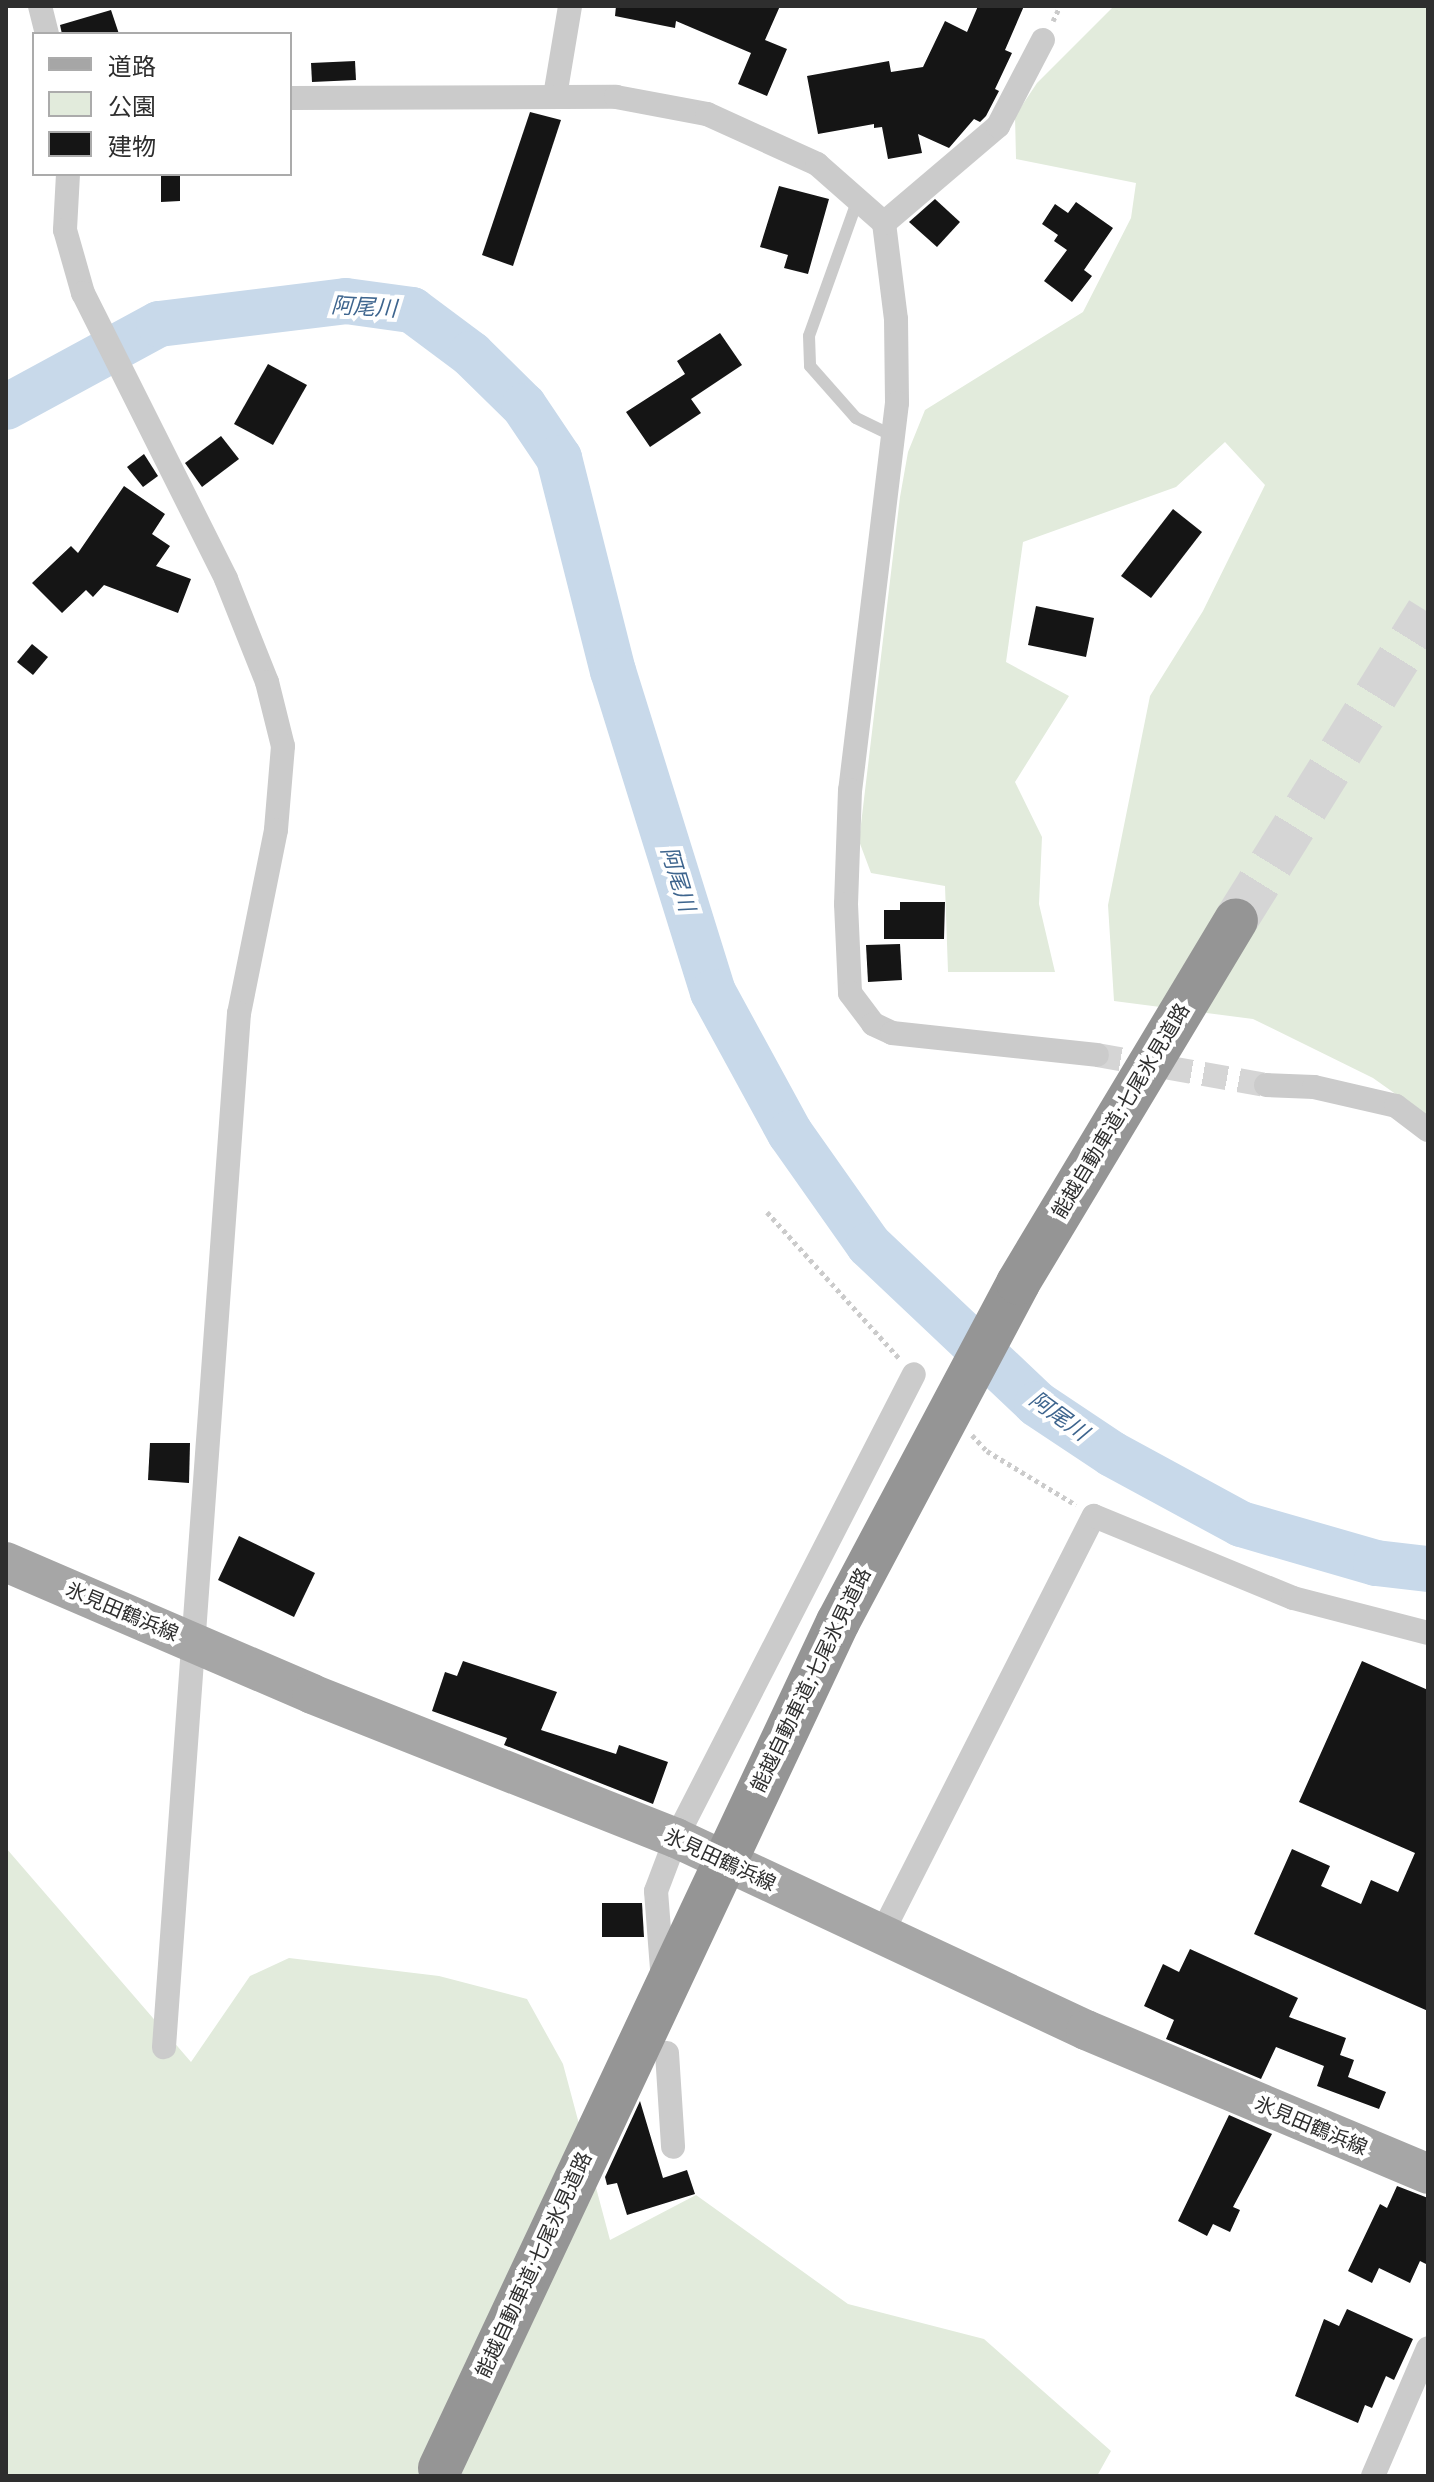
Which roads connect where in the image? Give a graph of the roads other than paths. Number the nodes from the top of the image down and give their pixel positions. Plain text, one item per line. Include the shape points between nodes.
1 (40, 6) edge
2 (570, 6) edge
3 (46, 32) edge
4 (1043, 40) dead end
5 (555, 96) junction
6 (292, 98) edge
7 (68, 176) edge
8 (858, 199) junction
9 (884, 223) junction
10 (893, 436) junction
11 (1243, 925) tunnel mouth
12 (1097, 1055) tunnel mouth
13 (1266, 1085) tunnel mouth
14 (1428, 1130) edge
15 (914, 1374) dead end
16 (6, 1562) edge
17 (1428, 1633) edge
18 (192, 1642) junction
19 (676, 1838) junction
20 (881, 1935) junction
21 (662, 1969) dead end
22 (164, 2047) dead end
23 (667, 2053) dead end
24 (673, 2147) dead end
25 (1428, 2174) edge
26 (1428, 2348) edge
27 (451, 2470) dead end
28 (1373, 2476) edge

1 - 3 street
2 - 5 street
4 - 9 street via 998,126
5 - 6 street
5 - 8 street via 616,97 707,114 817,164
7 - 18 street via 65,230 83,293 226,579 267,682 283,746 276,830 239,1013
8 - 9 street
8 - 10 lane via 809,336 810,366 856,418
9 - 10 street via 896,319
10 - 12 street via 850,790 850,993 873,1024 892,1033
11 - 27 highway, 能越自動車道;七尾氷見道路 via 1026,1287 708,1908
13 - 14 street via 1314,1087 1396,1106
15 - 19 street
16 - 18 main road, 氷見田鶴浜線
17 - 20 street via 1293,1598 1094,1516
18 - 19 main road, 氷見田鶴浜線
18 - 22 street
19 - 20 main road, 氷見田鶴浜線
19 - 21 street via 656,1891
20 - 25 main road, 氷見田鶴浜線 via 1086,2030
23 - 24 street
26 - 28 street

